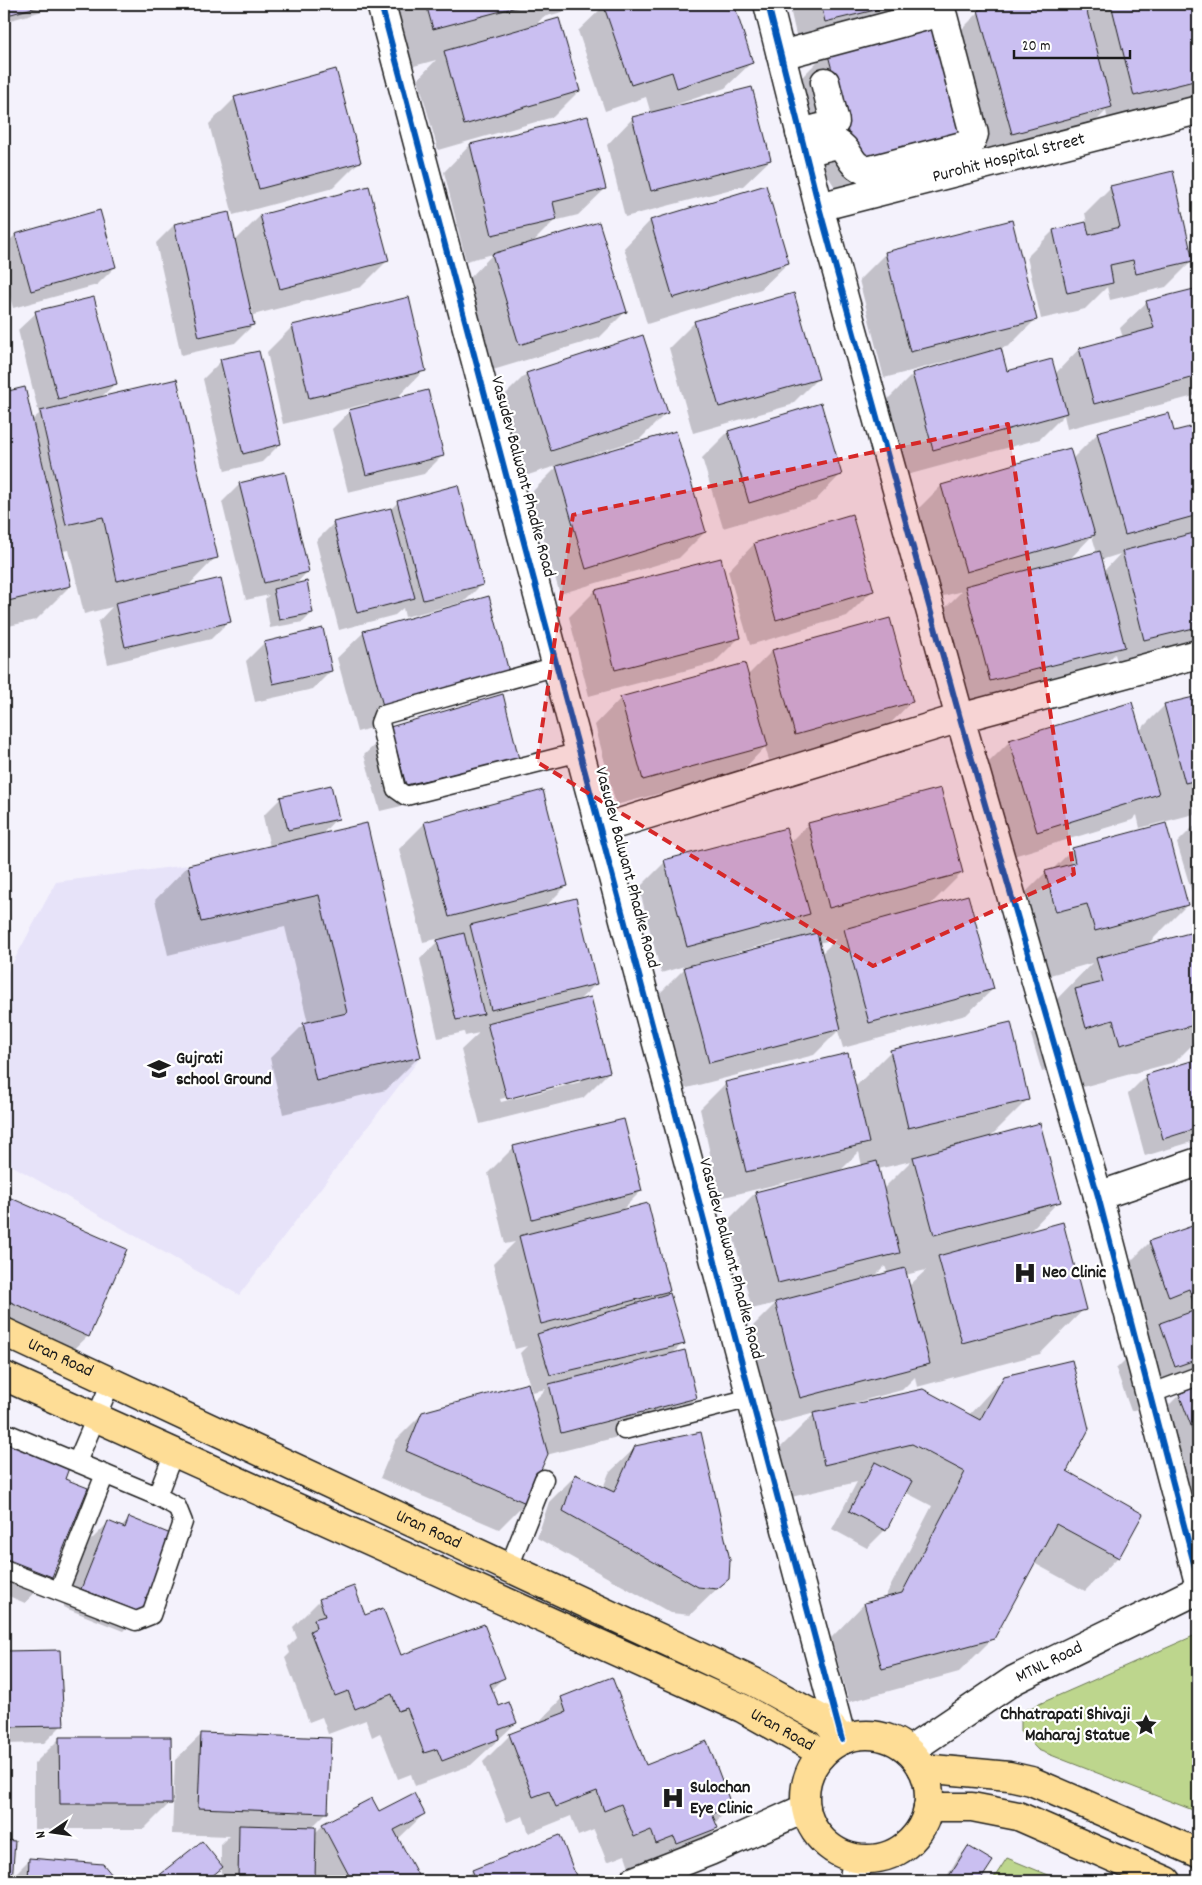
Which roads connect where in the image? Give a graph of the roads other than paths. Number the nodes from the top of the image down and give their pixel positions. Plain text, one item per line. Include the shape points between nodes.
1 (381, 4) edge
2 (768, 4) edge
3 (781, 55) junction
4 (825, 82) dead end
5 (1198, 110) edge
6 (803, 143) junction
7 (964, 158) junction
8 (819, 207) junction
9 (1198, 654) edge
10 (557, 666) junction
11 (960, 718) junction
12 (580, 752) junction
13 (600, 829) junction
14 (1198, 1162) edge
15 (1098, 1196) junction
16 (4, 1332) edge
17 (4, 1376) edge
18 (1198, 1376) edge
19 (111, 1382) junction
20 (1150, 1394) junction
21 (751, 1398) junction
22 (96, 1416) junction
23 (624, 1430) dead end
24 (4, 1432) edge
25 (174, 1452) junction
26 (77, 1462) junction
27 (105, 1474) junction
28 (544, 1479) dead end
29 (157, 1496) junction
30 (510, 1567) junction
31 (4, 1570) edge
32 (1198, 1579) edge
33 (1198, 1590) edge
34 (59, 1591) junction
35 (831, 1748) junction
36 (916, 1760) junction
37 (928, 1807) junction
38 (806, 1808) junction
39 (1198, 1854) edge
40 (856, 1870) edge
41 (634, 1881) edge
42 (1167, 1881) edge

1 - 10 street, Vasudev Balwant Phadke Road
2 - 3 street
3 - 6 street
3 - 7 street via 934,14 943,16 974,134
4 - 6 street via 835,122
5 - 7 street, Purohit Hospital Street
6 - 7 street via 838,144 856,168 867,171
6 - 8 street
7 - 8 street, Purohit Hospital Street
8 - 11 street
9 - 11 street
10 - 12 street, Vasudev Balwant Phadke Road
10 - 12 lane via 383,715 380,724 396,789 406,796
11 - 13 street
11 - 15 street
12 - 13 street, Vasudev Balwant Phadke Road
13 - 21 street, Vasudev Balwant Phadke Road
14 - 15 street
15 - 20 street
16 - 19 main road, Uran Road
17 - 22 main road, Uran Road
18 - 20 lane
19 - 22 lane
19 - 30 main road, Uran Road
20 - 32 street
21 - 23 lane
21 - 35 street, Vasudev Balwant Phadke Road
22 - 25 main road, Uran Road
22 - 26 lane
24 - 26 lane
25 - 29 lane
25 - 35 main road, Uran Road via 742,1708 810,1746
26 - 27 lane
27 - 29 lane
27 - 34 lane
28 - 30 lane
29 - 34 lane via 177,1506 183,1522 151,1615 136,1621
30 - 35 main road, Uran Road via 754,1682 826,1722
31 - 34 lane
33 - 36 street, MTNL Road via 1014,1680
35 - 36 main road via 851,1736 872,1734 892,1740
35 - 38 main road via 817,1759 807,1778
36 - 37 main road via 928,1787
36 - 39 main road via 1031,1781
37 - 40 main road via 922,1827 910,1843 893,1855 873,1860
37 - 42 main road via 972,1807 1018,1816
38 - 40 main road via 818,1837
38 - 41 street

